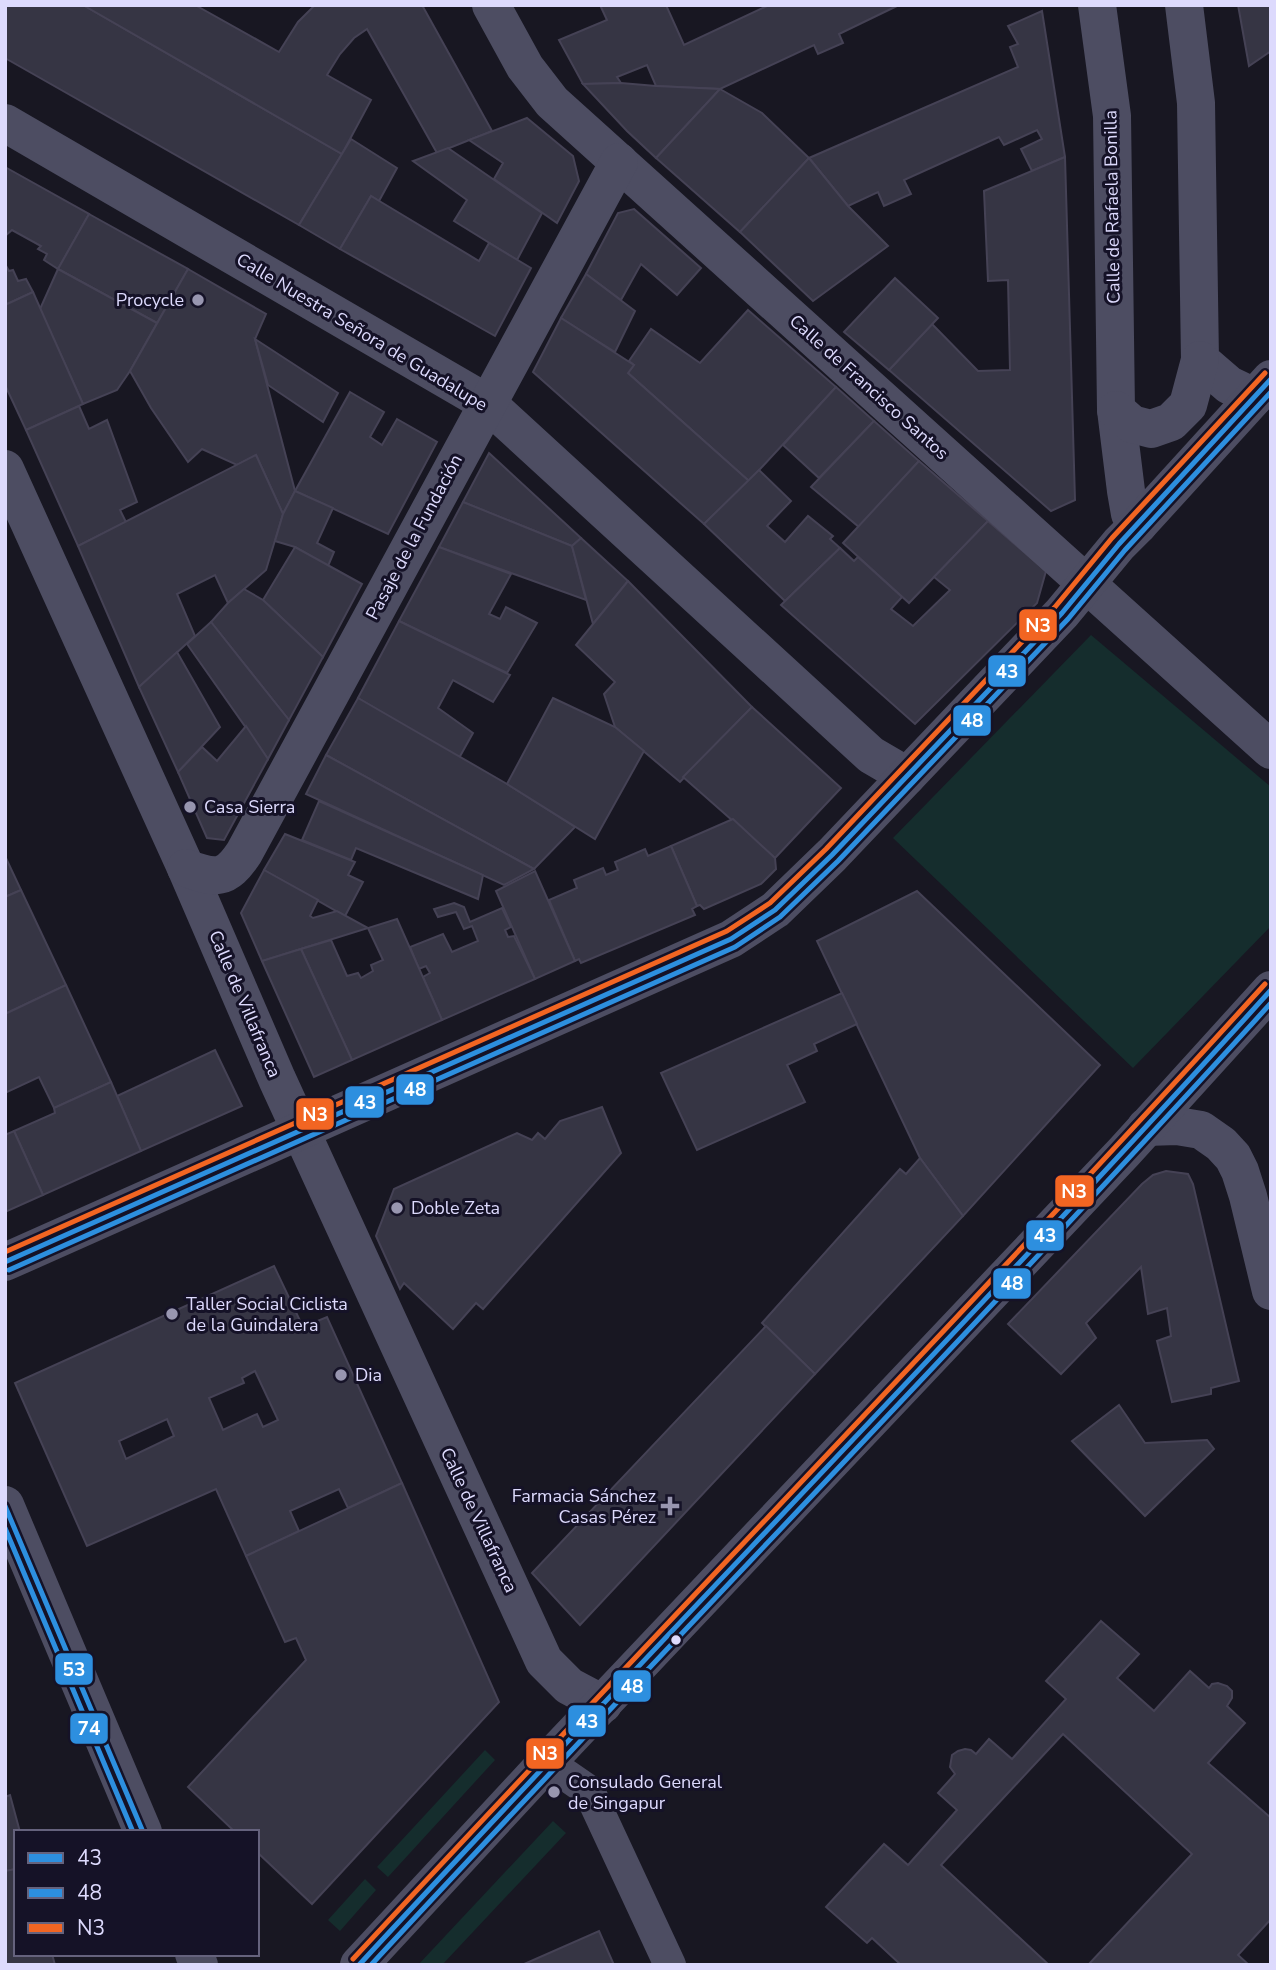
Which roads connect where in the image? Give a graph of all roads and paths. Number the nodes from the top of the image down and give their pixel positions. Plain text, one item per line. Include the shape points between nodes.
1 (492, 5) edge
2 (1097, 5) edge
3 (1184, 5) edge
4 (5, 123) edge
5 (619, 162) junction
6 (1200, 360) junction
7 (1262, 388) edge
8 (487, 403) junction
9 (1116, 410) junction
10 (5, 469) edge
11 (1138, 525) junction
12 (1086, 584) junction
13 (1271, 750) edge
14 (907, 776) junction
15 (186, 868) junction
16 (1271, 990) edge
17 (1146, 1127) junction
18 (301, 1132) junction
19 (5, 1262) edge
20 (1271, 1291) edge
21 (5, 1505) edge
22 (603, 1704) junction
23 (547, 1762) junction
24 (142, 1830) edge
25 (359, 1965) edge
26 (670, 1965) edge

1 - 5 street, Calle de Francisco Santos via 525,67 552,102
2 - 9 street, Calle de Rafaela Bonilla via 1112,116
3 - 6 street via 1196,103
4 - 8 street, Calle Nuestra Señora de Guadalupe
5 - 8 street, Pasaje de la Fundación
5 - 12 street, Calle de Francisco Santos
6 - 7 street via 1229,384
6 - 9 street via 1188,405 1171,422 1150,429 1132,424
7 - 11 street
8 - 14 street, Calle Nuestra Señora de Guadalupe via 870,755
8 - 15 street, Pasaje de la Fundación via 244,853 219,877
9 - 11 street, Calle de Rafaela Bonilla via 1125,491 1130,514
10 - 15 street, Calle de Villafranca
11 - 12 street
12 - 13 street, Calle de Francisco Santos
12 - 14 street
14 - 18 street via 775,910 731,939
15 - 18 street, Calle de Villafranca
16 - 17 street
17 - 20 street via 1202,1130 1233,1157 1248,1196
17 - 22 street
18 - 19 street
18 - 22 street, Calle de Villafranca via 544,1661 569,1686
21 - 24 street
22 - 23 street
23 - 25 street
23 - 26 street via 589,1791

